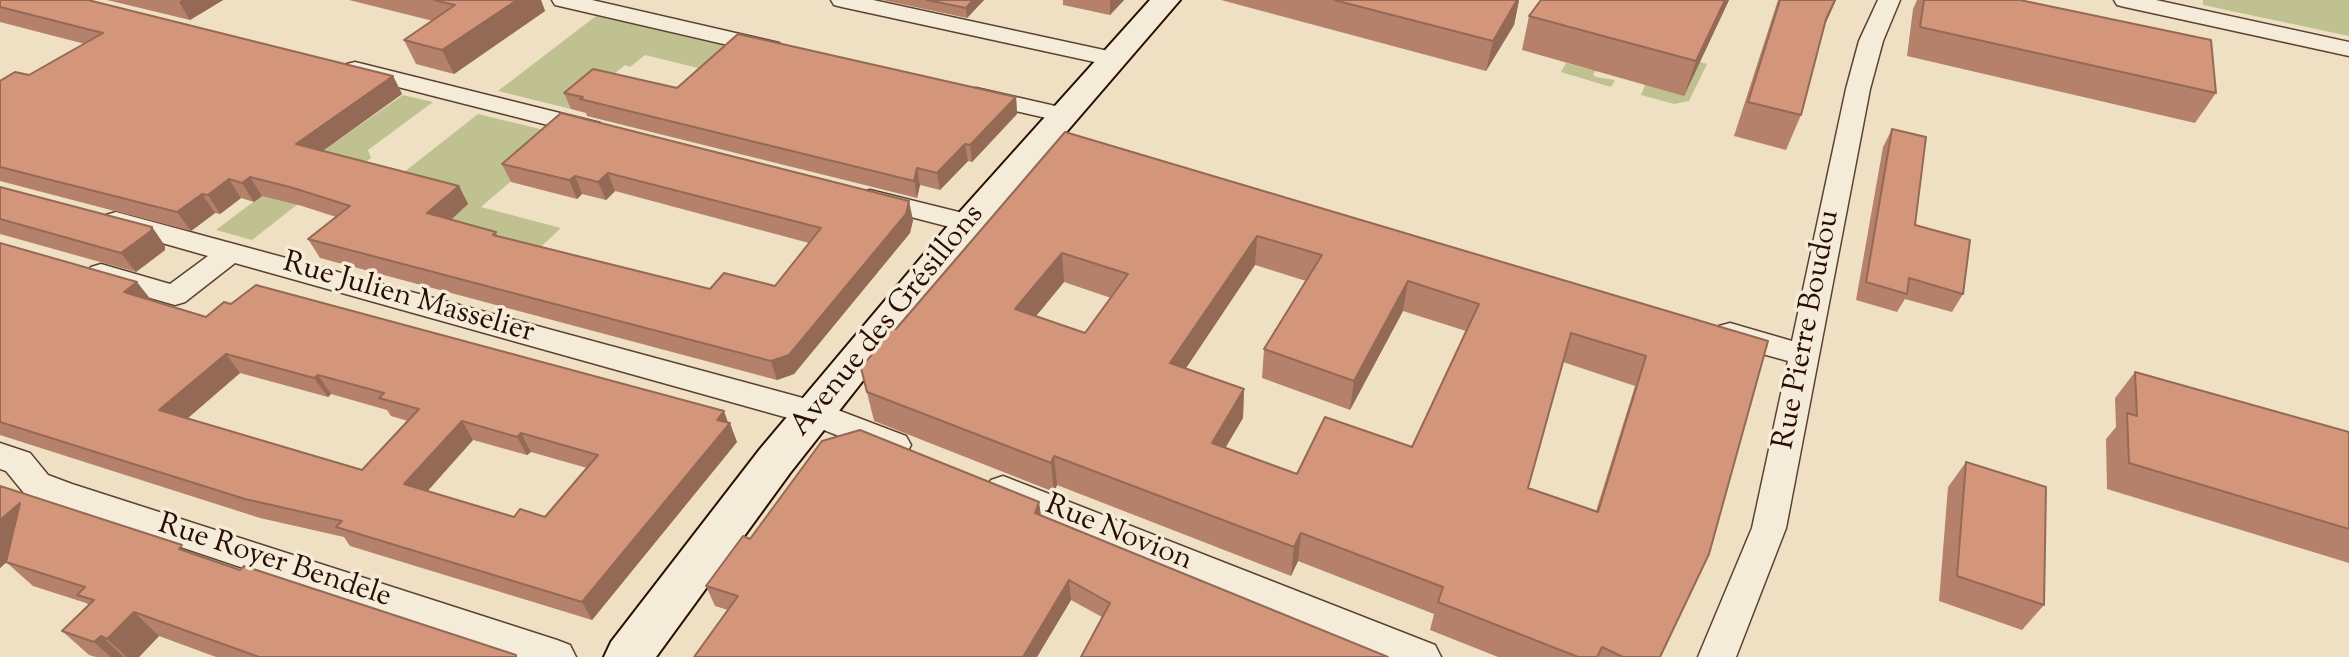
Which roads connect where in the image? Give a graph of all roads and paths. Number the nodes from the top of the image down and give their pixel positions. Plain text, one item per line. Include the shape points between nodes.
1 (563, 0) edge
2 (842, 0) edge
3 (1167, 0) edge
4 (1889, 0) edge
5 (2125, 0) edge
6 (2349, 50) edge
7 (791, 52) edge
8 (1113, 59) junction
9 (336, 64) edge
10 (953, 90) edge
11 (1061, 130) junction
12 (613, 134) edge
13 (841, 191) edge
14 (90, 215) edge
15 (969, 223) junction
16 (231, 252) junction
17 (81, 268) edge
18 (1709, 327) edge
19 (1804, 355) junction
20 (814, 413) junction
21 (0, 456) edge
22 (929, 459) edge
23 (968, 475) edge
24 (557, 657) edge
25 (628, 657) edge
26 (1422, 657) edge
27 (1717, 657) edge

1 - 7 street
2 - 8 street
3 - 8 main road, Avenue des Grésillons
4 - 19 street, Rue Pierre Boudou via 1871,41 1858,89
5 - 6 street
8 - 11 main road, Avenue des Grésillons
9 - 12 street
10 - 11 street
11 - 15 main road, Avenue des Grésillons
13 - 15 street
14 - 16 street, Rue Julien Masselier
15 - 20 main road, Avenue des Grésillons
16 - 17 street via 175,295
16 - 20 street, Rue Julien Masselier
18 - 19 street
19 - 27 street, Rue Pierre Boudou via 1769,528
20 - 22 street
20 - 25 main road, Avenue des Grésillons
21 - 24 street, Rue Royer Bendele via 18,462 36,484 61,494
23 - 26 street, Rue Novion

